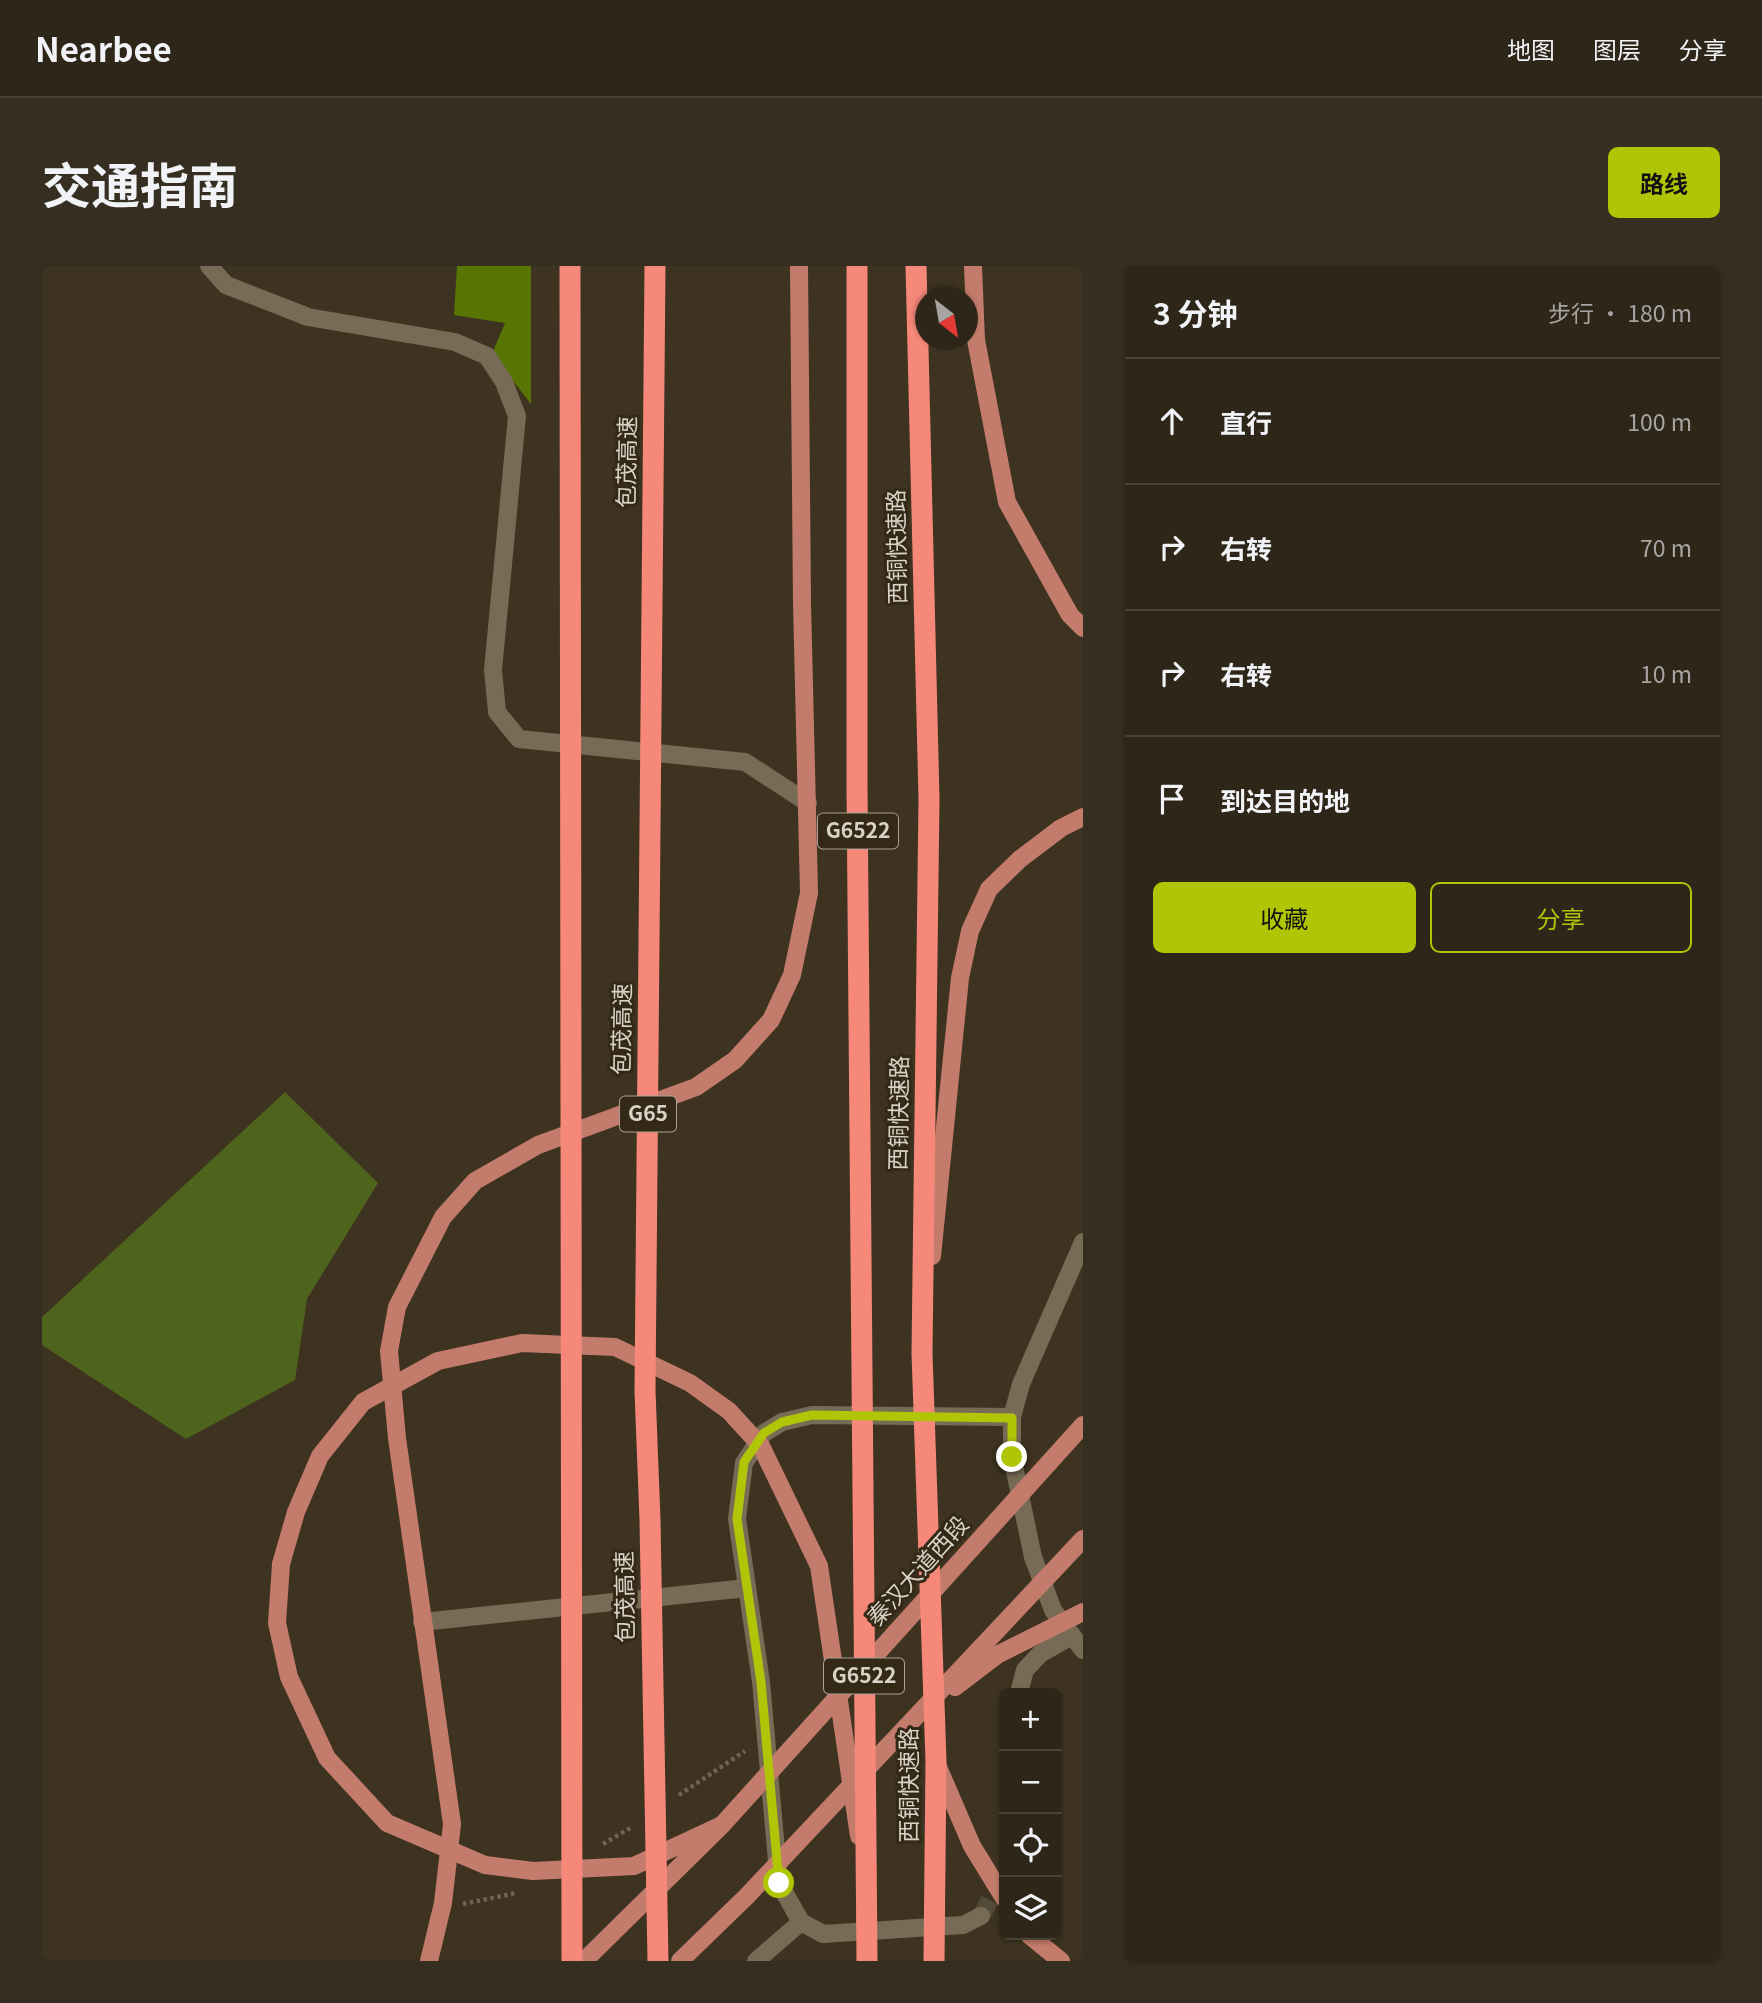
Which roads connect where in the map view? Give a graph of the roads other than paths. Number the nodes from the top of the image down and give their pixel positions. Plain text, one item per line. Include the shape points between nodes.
1 (209, 266) edge
2 (570, 266) edge
3 (655, 266) edge
4 (799, 266) edge
5 (857, 266) edge
6 (916, 266) edge
7 (973, 266) edge
8 (1083, 628) edge
9 (808, 803) junction
10 (1083, 817) edge
11 (1083, 1242) edge
12 (922, 1353) junction
13 (1012, 1418) junction
14 (1083, 1425) edge
15 (1083, 1539) edge
16 (747, 1588) junction
17 (1083, 1612) edge
18 (422, 1622) junction
19 (1078, 1643) edge
20 (1020, 1688) edge
21 (916, 1717) junction
22 (936, 1761) junction
23 (722, 1825) junction
24 (865, 1879) junction
25 (999, 1890) edge
26 (981, 1916) tunnel mouth
27 (801, 1922) junction
28 (1035, 1940) edge
29 (934, 1956) edge
30 (867, 1958) edge
31 (429, 1961) edge
32 (572, 1961) edge
33 (584, 1961) edge
34 (658, 1961) edge
35 (680, 1961) edge
36 (756, 1961) edge
37 (1061, 1961) edge

1 - 9 street via 226,285 308,317 456,342 487,356 504,382 517,416 493,670 497,712 519,738 745,762
2 - 32 highway
3 - 34 highway, 包茂高速 / G65 via 645,1391
4 - 9 main road
5 - 24 highway, 西铜快速路 / G6522
6 - 12 highway, 西铜快速路 / G6522 via 929,799
7 - 8 main road via 976,340 1007,502 1070,615
9 - 18 main road via 809,893 792,975 771,1020 735,1060 696,1087 538,1145 475,1181 443,1217 397,1307 389,1351
10 - 12 main road via 1061,828 989,889 970,931 960,978
11 - 13 street via 1021,1384
12 - 22 highway, 西铜快速路 / G6522
13 - 16 street via 812,1415 782,1422 764,1433 744,1462 737,1519
13 - 19 street via 1012,1457 1033,1557 1053,1610
14 - 23 main road, 秦汉大道西段
15 - 21 main road
16 - 18 street
16 - 27 street via 761,1682 779,1883
17 - 21 main road via 997,1655
18 - 31 main road via 452,1825 442,1909
19 - 20 street via 1040,1654 1025,1670
21 - 35 main road
22 - 25 main road via 972,1846
22 - 29 highway, 西铜快速路 / G6522
23 - 24 main road via 634,1866 533,1871 485,1865 387,1823 327,1758 289,1678 277,1623 281,1563 320,1456 363,1402 438,1361 522,1343 615,1347 690,1383 729,1411 761,1446 819,1566
23 - 33 main road, 秦汉大道西段
24 - 30 highway, 西铜快速路 / G6522
26 - 27 street via 963,1925 823,1934
27 - 36 street
28 - 37 main road

